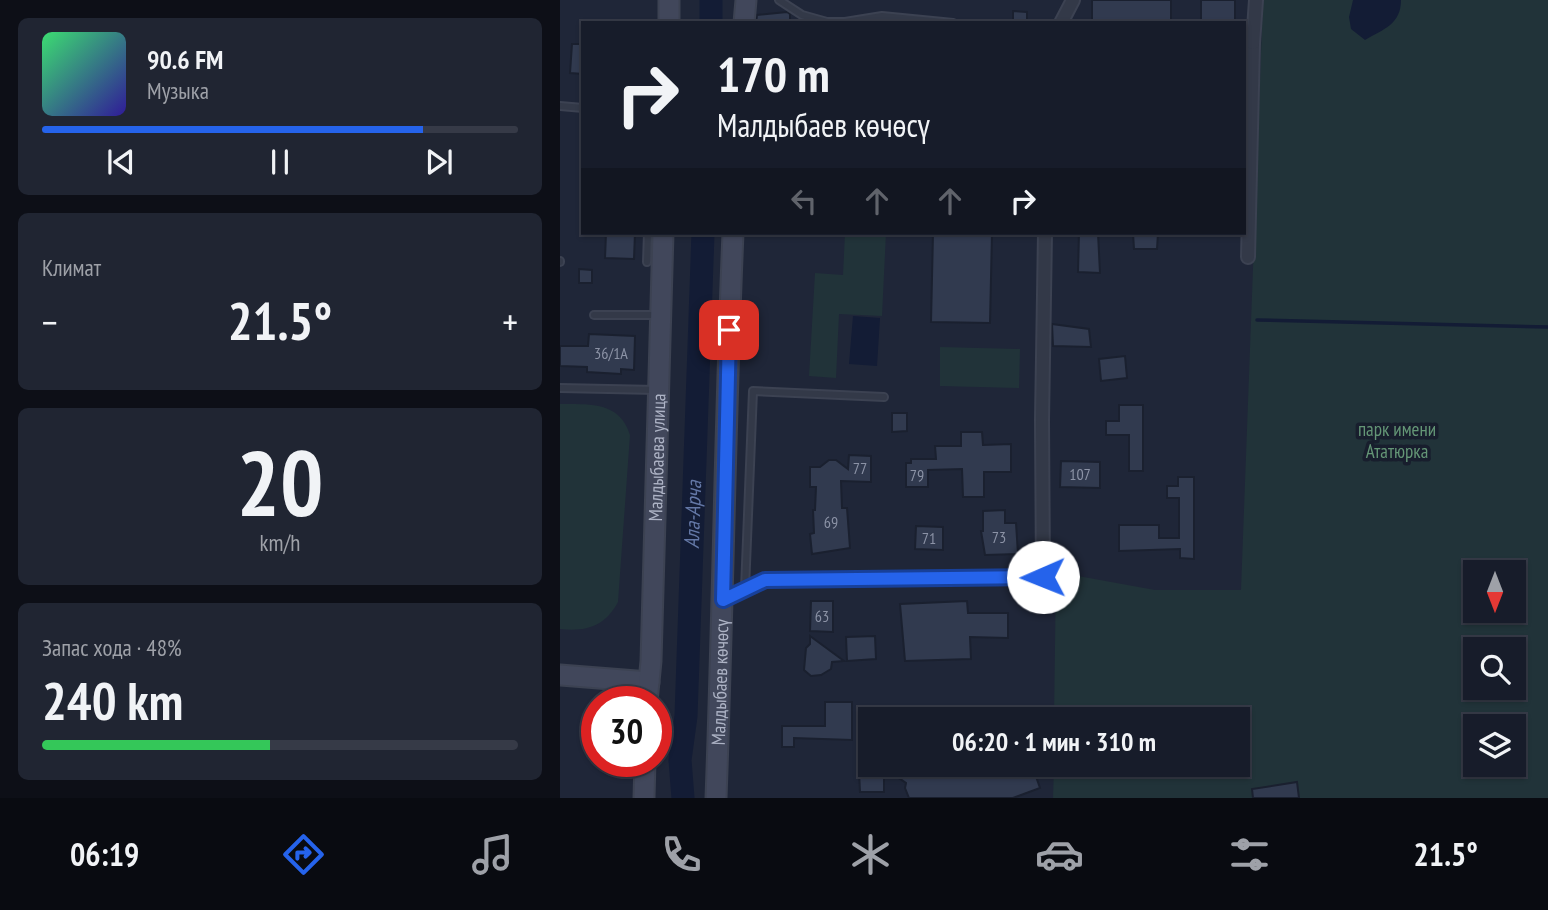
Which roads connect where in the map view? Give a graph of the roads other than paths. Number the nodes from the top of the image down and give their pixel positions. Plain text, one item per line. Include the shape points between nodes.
1 (670, 0) edge
2 (746, 0) edge
3 (779, 0) edge
4 (1073, 0) edge
5 (1256, 0) edge
6 (668, 21) edge
7 (744, 21) edge
8 (823, 21) edge
9 (851, 21) edge
10 (932, 21) edge
11 (1062, 21) edge
12 (1249, 43) edge
13 (560, 106) edge
14 (581, 108) edge
15 (648, 235) edge
16 (663, 235) edge
17 (733, 235) edge
18 (1045, 235) edge
19 (1248, 257) dead end
20 (647, 262) dead end
21 (594, 315) dead end
22 (661, 315) junction
23 (560, 388) edge
24 (659, 390) junction
25 (884, 397) dead end
26 (745, 591) junction
27 (723, 600) junction
28 (560, 675) edge
29 (617, 686) edge
30 (648, 686) edge
31 (645, 777) edge
32 (644, 798) edge
33 (716, 798) edge

1 - 6 street
2 - 7 street
3 - 8 lane via 802,15
4 - 11 street
5 - 12 street
9 - 10 lane via 881,16
12 - 19 street
13 - 14 lane
15 - 20 lane
16 - 22 street, Малдыбаева улица
17 - 27 street, Малдыбаев көчөсү
18 - 26 street via 1043,577 765,580
21 - 22 lane
22 - 24 street, Малдыбаева улица
23 - 24 lane
24 - 30 street, Малдыбаева улица
25 - 26 lane via 753,391
26 - 27 street
27 - 33 street, Малдыбаев көчөсү
28 - 29 street
31 - 32 street

